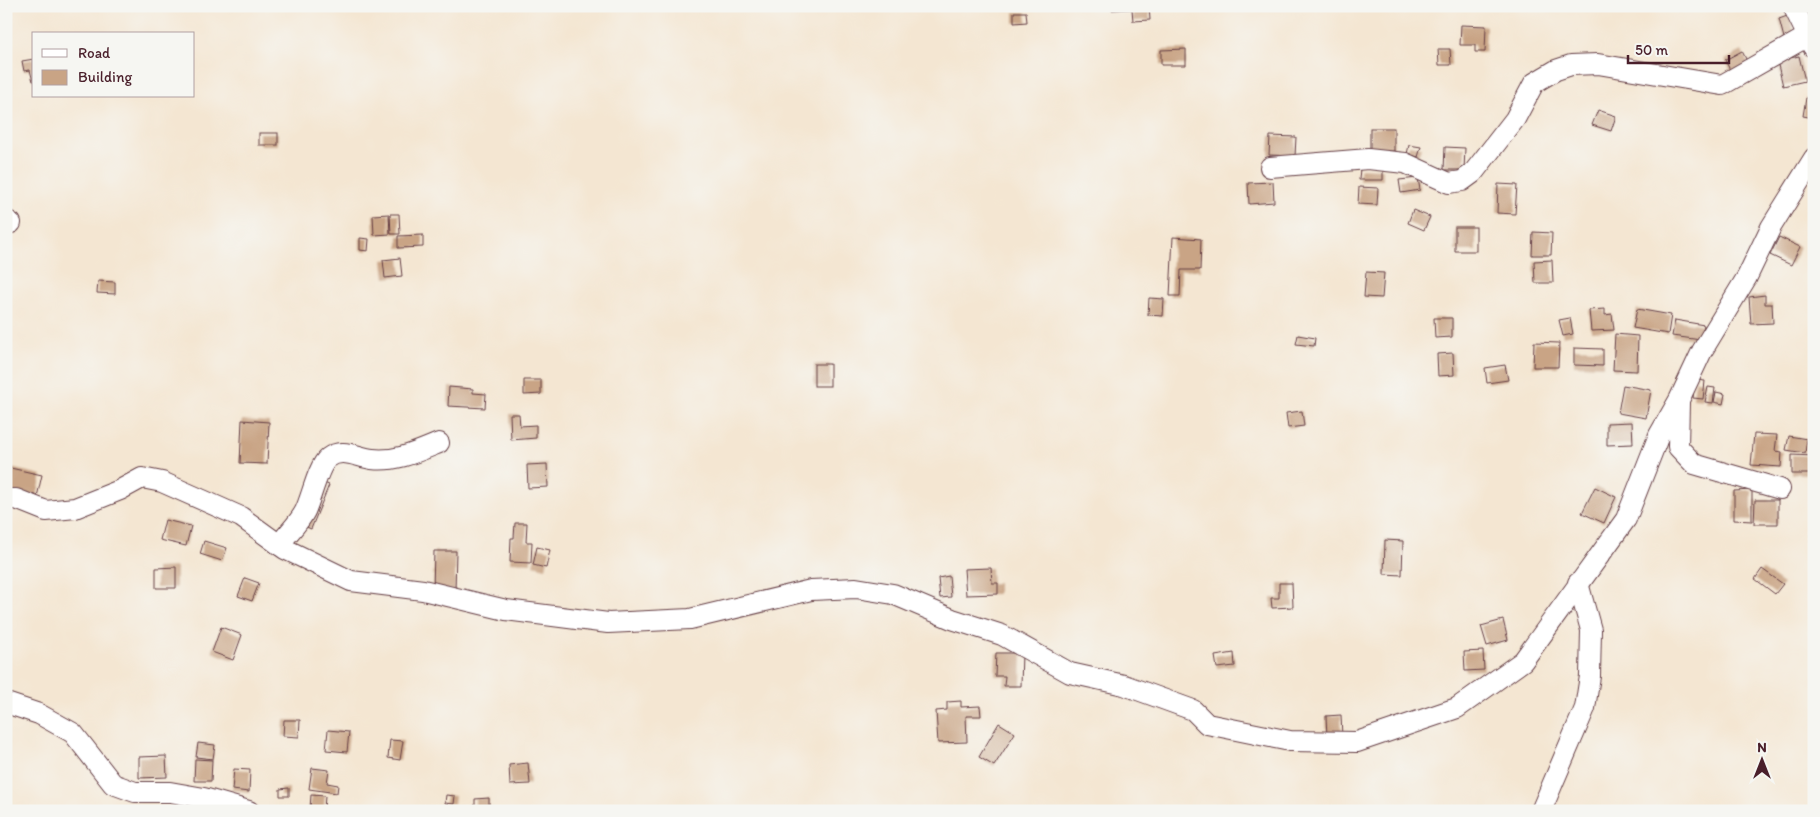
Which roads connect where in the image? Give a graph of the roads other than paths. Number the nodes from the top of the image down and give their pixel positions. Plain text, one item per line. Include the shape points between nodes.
1 (1793, 6) edge
2 (1811, 42) edge
3 (1814, 158) edge
4 (1270, 167) dead end
5 (1679, 400) junction
6 (439, 443) dead end
7 (1780, 489) dead end
8 (6, 500) edge
9 (279, 545) junction
10 (1578, 583) junction
11 (6, 703) edge
12 (249, 811) edge
13 (1541, 811) edge

1 - 2 street
2 - 4 street via 1722,85 1598,64 1571,65 1556,70 1534,83 1516,119 1462,182 1448,183 1404,163 1368,159
3 - 5 street via 1771,227 1747,277 1702,351
5 - 7 street via 1678,447 1694,464
5 - 10 street via 1659,435 1626,519
6 - 9 street via 393,459 337,453 326,459 304,513
8 - 9 street via 16,500 46,511 75,508 142,478 162,482 241,517
9 - 10 street via 351,581 424,590 506,610 608,623 690,619 811,590 856,588 893,594 952,620 1002,635 1070,673 1124,686 1193,710 1207,724 1290,741 1356,742 1457,708 1523,661
10 - 13 street via 1591,630 1590,676 1585,708
11 - 12 street via 39,714 73,733 113,784 135,792 170,792 204,798

